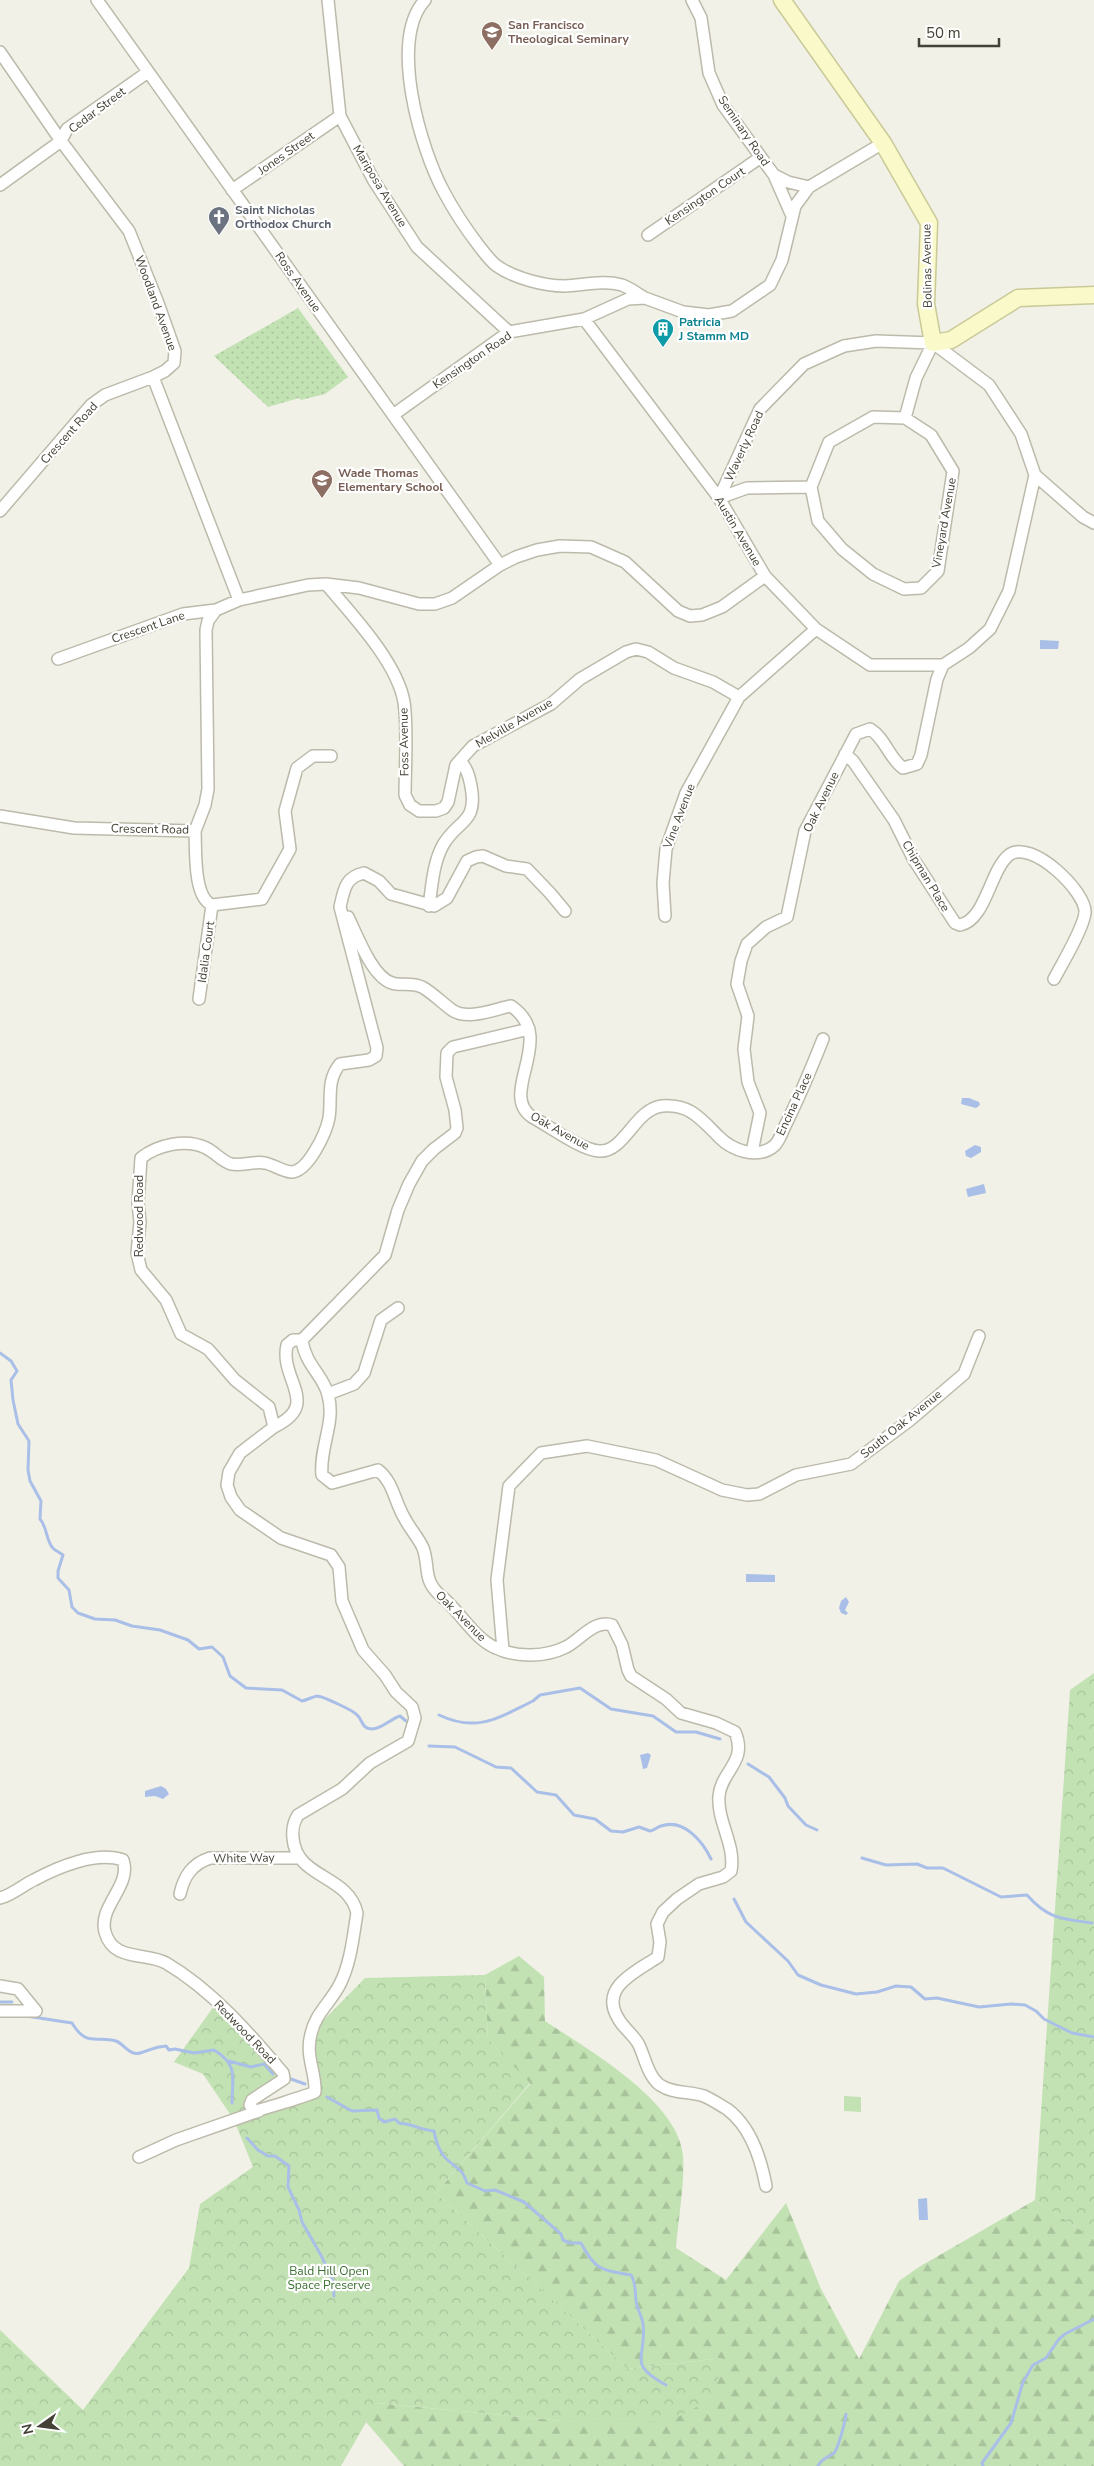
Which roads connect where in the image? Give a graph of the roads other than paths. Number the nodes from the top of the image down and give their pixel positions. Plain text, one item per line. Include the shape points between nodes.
1 (97, 0) edge
2 (328, 0) edge
3 (425, 0) edge
4 (692, 0) edge
5 (782, 0) edge
6 (0, 52) edge
7 (148, 72) junction
8 (340, 116) junction
9 (61, 141) junction
10 (883, 143) junction
11 (761, 158) junction
12 (774, 175) junction
13 (0, 185) edge
14 (809, 187) junction
15 (232, 190) junction
16 (792, 216) junction
17 (648, 234) dead end
18 (604, 283) junction
19 (1094, 294) edge
20 (645, 298) junction
21 (613, 304) junction
22 (584, 319) junction
23 (509, 332) junction
24 (933, 343) junction
25 (153, 377) junction
26 (393, 416) junction
27 (905, 418) junction
28 (1034, 475) junction
29 (811, 487) junction
30 (719, 498) junction
31 (0, 511) edge
32 (1094, 523) edge
33 (500, 565) junction
34 (765, 576) junction
35 (326, 584) junction
36 (239, 600) junction
37 (216, 610) junction
38 (816, 629) junction
39 (58, 659) dead end
40 (942, 665) junction
41 (739, 698) junction
42 (845, 754) junction
43 (331, 756) dead end
44 (460, 761) junction
45 (0, 816) edge
46 (195, 831) junction
47 (212, 905) junction
48 (429, 906) junction
49 (340, 907) junction
50 (564, 911) dead end
51 (665, 916) dead end
52 (1054, 979) dead end
53 (199, 999) dead end
54 (529, 1030) junction
55 (823, 1039) dead end
56 (752, 1152) junction
57 (398, 1308) dead end
58 (979, 1336) dead end
59 (302, 1340) junction
60 (328, 1394) junction
61 (274, 1427) junction
62 (503, 1650) junction
63 (298, 1858) junction
64 (180, 1894) dead end
65 (0, 1898) edge
66 (0, 1986) edge
67 (0, 2011) edge
68 (259, 2111) junction
69 (139, 2157) dead end
70 (766, 2186) dead end

1 - 7 street, Ross Avenue
2 - 8 street, Mariposa Avenue
3 - 18 street via 412,28 408,52 412,98 423,141 443,191 469,233 496,266 528,279 563,286
4 - 11 street, Seminary Road via 701,18 709,73 716,90
5 - 10 street, Bolinas Avenue
6 - 9 street, Woodland Avenue
7 - 9 street, Cedar Street via 67,129
7 - 15 street, Ross Avenue
8 - 15 street, Jones Street
8 - 23 street, Mariposa Avenue via 374,181 417,247
9 - 13 street, Cedar Street
9 - 25 street, Woodland Avenue via 128,231 158,303 175,351 174,363
10 - 14 street, Kensington Road
10 - 24 street, Bolinas Avenue via 929,223 926,304
11 - 12 street, Seminary Road
11 - 17 street, Kensington Court
12 - 14 street, Seminary Road
12 - 16 street, Seminary Road
14 - 16 street, Kensington Road via 799,199
15 - 26 street, Ross Avenue
16 - 20 street, Kensington Road via 782,260 770,285 732,311 709,315 683,312
18 - 20 street via 624,286
18 - 21 street
19 - 24 street via 1018,298 951,340
20 - 21 street, Kensington Road
21 - 22 street, Kensington Road
22 - 23 street, Kensington Road
22 - 30 street, Austin Avenue
23 - 26 street, Kensington Road
24 - 27 street via 916,378
24 - 28 street via 989,384 1021,434
24 - 30 street, Waverly Road via 876,341 844,346 804,364 760,409
25 - 31 street, Crescent Road via 105,395 91,406
25 - 36 street
26 - 33 street, Ross Avenue
27 - 29 street via 873,417 829,442
27 - 29 street, Vineyard Avenue via 931,435 953,471 938,571 921,588 904,589 873,574 842,549 818,521
28 - 32 street
28 - 40 street via 1017,564 1000,611 990,629 970,648
29 - 30 street via 747,488
30 - 34 street, Austin Avenue
33 - 34 street, Crescent Lane via 537,550 560,546 591,547 625,562 678,611 690,616 722,607
33 - 35 street, Crescent Lane via 452,598 435,604 419,604 359,588
34 - 38 street, Austin Avenue
35 - 36 street, Crescent Lane
35 - 44 street, Foss Avenue via 380,653 404,702 405,795 410,805 420,811 444,808 454,770
36 - 37 street, Crescent Lane
37 - 39 street, Crescent Lane via 183,614
37 - 46 street, Crescent Road via 206,630 208,789
38 - 40 street, Austin Avenue via 870,665
38 - 41 street
40 - 42 street, Oak Avenue via 917,764 903,768 896,763 870,729 856,734
41 - 44 street, Melville Avenue via 713,682 636,649 580,679 551,704 473,746
41 - 51 street, Vine Avenue via 686,792 666,849 662,883
42 - 52 street, Chipman Place via 894,820 914,860 955,923 960,925 970,920 1002,864 1009,855 1018,851 1036,854 1080,895 1085,913
42 - 56 street, Oak Avenue via 806,831 787,917 766,927 747,944 740,961 737,984 748,1016 744,1049 748,1082 760,1113
43 - 47 street via 313,756 297,768 286,811 290,849 262,899
44 - 48 street via 470,781 473,809 444,843 436,860
45 - 46 street, Crescent Road via 74,828
46 - 47 street via 200,894
47 - 53 street, Idalia Court
48 - 49 street via 391,894 379,881 364,873 354,875 346,884
48 - 50 street via 447,898 467,861 483,856 506,866 527,869
49 - 54 street via 381,976 392,983 405,982 421,987 454,1012 464,1015 511,1006 520,1012
49 - 61 street, Redwood Road via 378,1048 376,1056 369,1060 340,1064 333,1072 329,1118 308,1162 298,1171 289,1172 267,1164 231,1164 207,1148 187,1142 150,1151 141,1158 139,1171 137,1253 141,1270 166,1300 180,1334 208,1349 235,1380 269,1407
54 - 56 street, Oak Avenue via 532,1044 520,1104 524,1112 588,1148 601,1152 616,1147 637,1121 657,1107 678,1105 700,1117 732,1148
54 - 59 street via 453,1047 447,1052 446,1077 457,1128 422,1161 398,1210 385,1255
55 - 56 street, Encina Place via 775,1146 762,1152
57 - 60 street via 381,1320 364,1373 354,1384
58 - 62 street, South Oak Avenue via 964,1374 851,1464 796,1475 759,1494 722,1490 656,1460 587,1446 541,1453 509,1486 497,1580
59 - 60 street, Oak Avenue via 303,1350
59 - 61 street via 293,1340 286,1345 284,1356 298,1399 296,1412
60 - 62 street, Oak Avenue via 330,1417 322,1475 332,1484 378,1470 382,1473 394,1490 405,1520 420,1540 432,1588 476,1633 494,1648
61 - 63 street via 240,1453 229,1472 227,1485 230,1497 240,1510 281,1538 331,1555 338,1567 342,1601 363,1650 412,1707 415,1718 408,1741 370,1763 330,1797 298,1815 293,1822 293,1836
62 - 70 street, Oak Avenue via 538,1655 554,1652 602,1624 612,1625 631,1676 682,1713 735,1732 740,1753 719,1794 731,1847 731,1872 698,1884 663,1912 657,1924 658,1958 620,1981 612,1998 617,2017 638,2043 658,2084 669,2090 703,2096 728,2110 760,2155
63 - 64 street, White Way via 210,1858 190,1870
63 - 68 street via 343,1890 354,1903 355,1921 346,1972 318,2015 311,2033 309,2056 315,2092
65 - 68 street, Redwood Road via 35,1879 97,1857 123,1860 123,1880 110,1903 104,1923 106,1933 119,1950 164,1962 185,1975 217,2002 266,2053 283,2073 284,2079 252,2100 251,2109
66 - 67 street via 18,1989 36,2011
68 - 69 street via 176,2140

